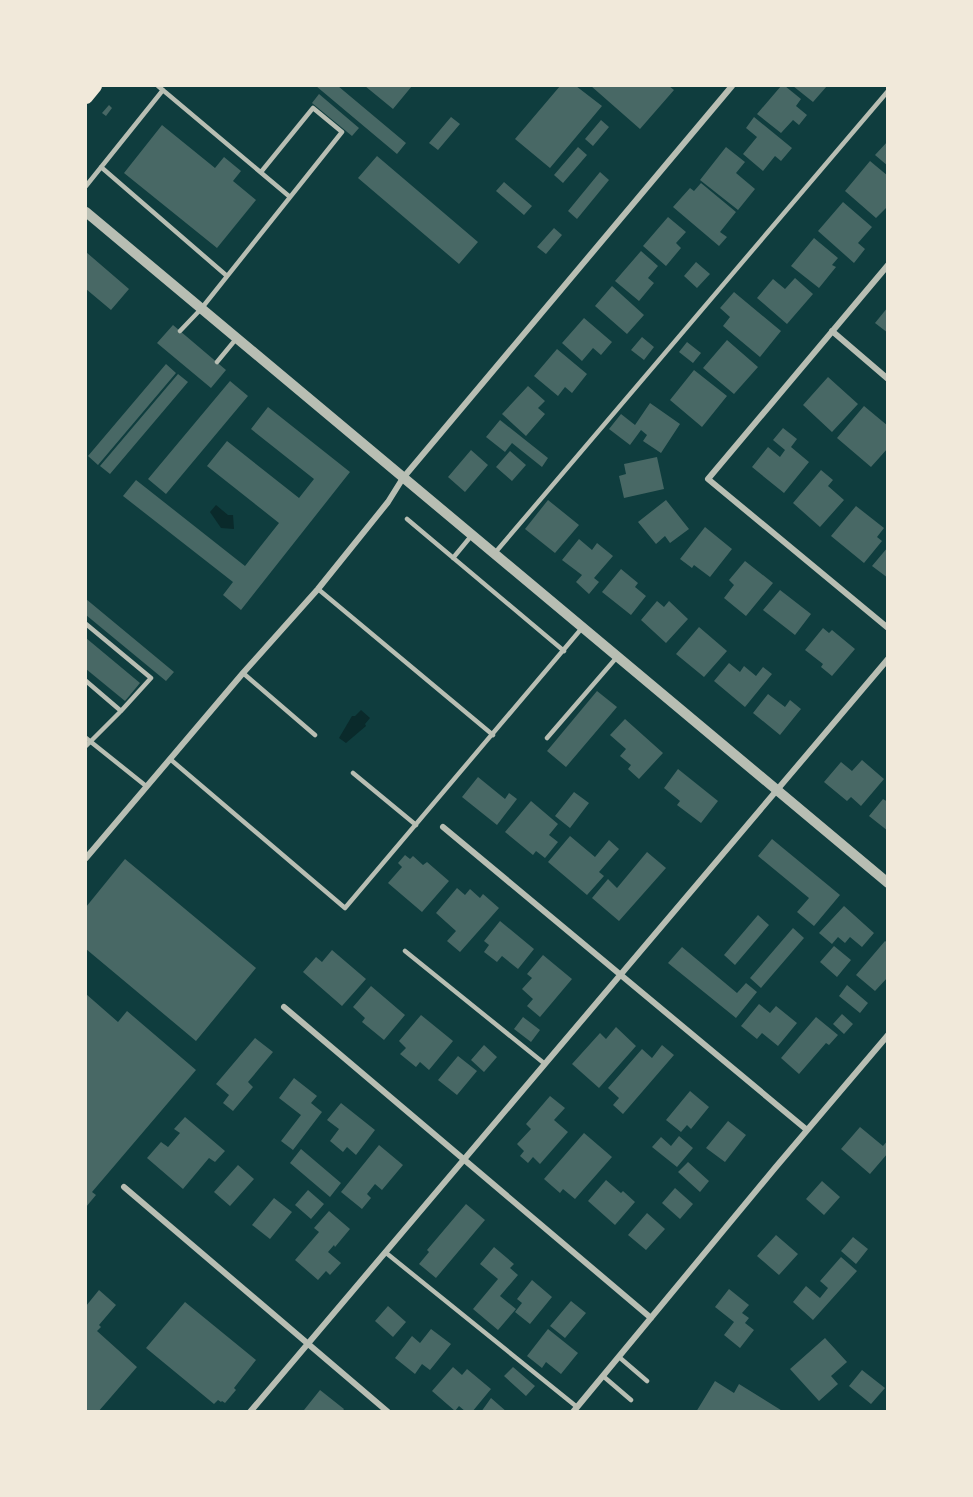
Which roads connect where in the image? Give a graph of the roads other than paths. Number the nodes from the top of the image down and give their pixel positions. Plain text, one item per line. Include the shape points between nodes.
1 (96, 86) edge
2 (158, 86) edge
3 (732, 86) edge
4 (163, 90) junction
5 (888, 91) edge
6 (86, 98) edge
7 (101, 167) junction
8 (261, 172) junction
9 (86, 186) edge
10 (290, 197) junction
11 (86, 212) edge
12 (888, 265) edge
13 (227, 276) junction
14 (201, 309) junction
15 (180, 331) dead end
16 (832, 331) junction
17 (237, 339) junction
18 (217, 362) dead end
19 (888, 379) edge
20 (403, 478) junction
21 (407, 519) dead end
22 (472, 535) junction
23 (494, 554) junction
24 (453, 558) junction
25 (318, 590) junction
26 (86, 624) edge
27 (582, 628) junction
28 (888, 628) edge
29 (564, 651) junction
30 (617, 657) junction
31 (888, 659) edge
32 (243, 673) junction
33 (86, 681) edge
34 (121, 711) junction
35 (315, 735) dead end
36 (493, 735) junction
37 (547, 738) dead end
38 (87, 742) edge
39 (170, 759) junction
40 (353, 773) dead end
41 (146, 786) junction
42 (778, 790) junction
43 (416, 825) junction
44 (443, 826) dead end
45 (86, 858) edge
46 (888, 883) edge
47 (405, 951) dead end
48 (621, 974) junction
49 (284, 1007) dead end
50 (888, 1035) edge
51 (545, 1064) junction
52 (807, 1130) junction
53 (463, 1160) junction
54 (124, 1187) dead end
55 (385, 1252) junction
56 (651, 1318) junction
57 (308, 1343) junction
58 (619, 1357) junction
59 (603, 1376) junction
60 (647, 1381) dead end
61 (631, 1400) dead end
62 (575, 1409) edge
63 (250, 1412) edge
64 (388, 1412) edge

1 - 6 main road
2 - 4 lane
3 - 20 street
4 - 7 lane
4 - 8 lane
5 - 23 lane
7 - 9 lane
7 - 13 lane
8 - 10 lane
8 - 10 lane via 313,108 342,132
10 - 13 lane
11 - 14 street
12 - 16 street
13 - 14 lane
14 - 15 lane
14 - 17 street
16 - 19 street
16 - 28 street via 708,479
17 - 18 lane
17 - 20 street
20 - 22 street
20 - 25 street
21 - 24 lane
22 - 23 street
22 - 24 lane
23 - 27 street
24 - 29 lane
25 - 32 street
25 - 36 lane
26 - 34 lane via 151,678
27 - 29 lane
27 - 30 street
29 - 36 lane
30 - 37 lane
30 - 42 street
31 - 42 street
32 - 35 lane
32 - 39 street
33 - 34 lane
34 - 38 lane
36 - 43 lane
38 - 41 lane
39 - 41 street
39 - 43 lane via 345,908
40 - 43 lane
41 - 45 street
42 - 46 street
42 - 48 street
44 - 48 street
47 - 51 lane
48 - 51 street
48 - 52 street
49 - 53 street
50 - 52 street
51 - 53 street
52 - 56 street
53 - 55 street
53 - 56 street
54 - 57 street
55 - 57 street
55 - 62 lane
56 - 58 street
57 - 63 street
57 - 64 street
58 - 59 street
58 - 60 lane
59 - 61 lane
59 - 62 street

